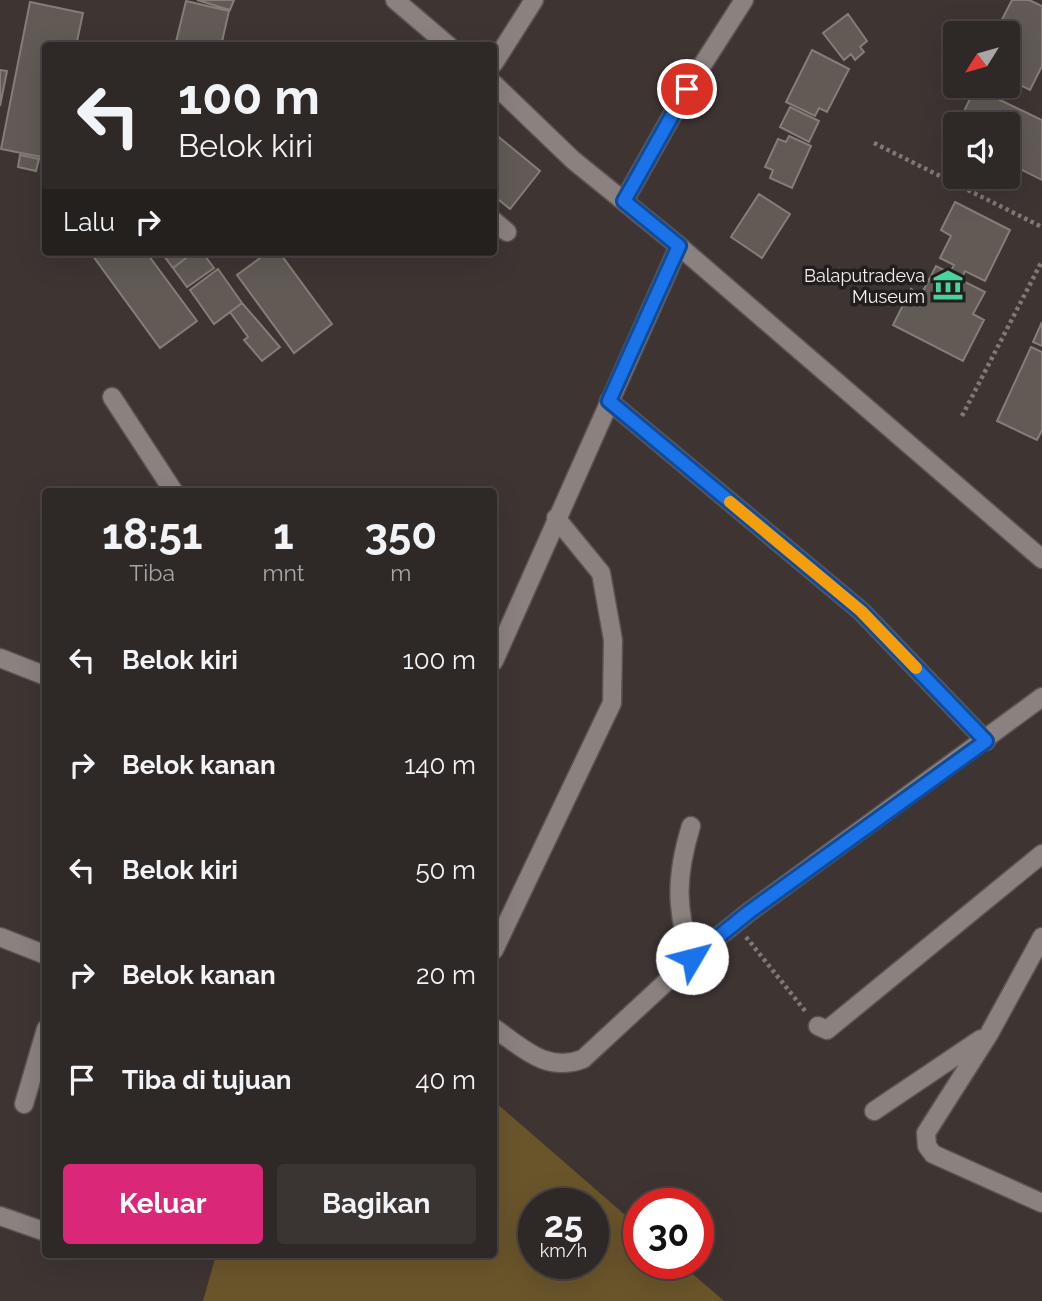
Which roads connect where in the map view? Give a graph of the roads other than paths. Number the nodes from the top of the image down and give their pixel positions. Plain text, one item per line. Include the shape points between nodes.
1 (395, 0) edge
2 (534, 0) edge
3 (744, 0) edge
4 (444, 42) edge
5 (497, 58) edge
6 (497, 87) edge
7 (624, 201) junction
8 (679, 246) junction
9 (112, 397) dead end
10 (609, 401) junction
11 (171, 488) edge
12 (556, 518) junction
13 (1042, 559) edge
14 (497, 654) edge
15 (0, 658) edge
16 (42, 674) edge
17 (1042, 697) edge
18 (986, 741) junction
19 (691, 826) dead end
20 (1042, 854) edge
21 (0, 937) edge
22 (1042, 937) edge
23 (497, 944) edge
24 (42, 953) edge
25 (692, 958) junction
26 (818, 1026) road end
27 (497, 1030) edge
28 (989, 1034) junction
29 (42, 1043) edge
30 (24, 1104) dead end
31 (874, 1111) dead end
32 (1042, 1203) edge
33 (0, 1216) edge
34 (42, 1231) edge

1 - 4 street
2 - 5 street
3 - 7 street
6 - 7 street via 573,160
7 - 8 street
8 - 10 street
8 - 13 street
9 - 11 street
10 - 12 street
10 - 18 street via 861,611
12 - 14 street
12 - 23 street via 601,573 613,640 612,703
15 - 16 street
17 - 18 street
18 - 25 street
19 - 25 street via 679,867 678,898 682,932
20 - 26 street via 827,1030
21 - 24 street
22 - 28 street
25 - 27 street via 583,1059 564,1066 543,1061
28 - 31 street
28 - 32 street via 926,1133 927,1146 933,1154
29 - 30 street
33 - 34 street

